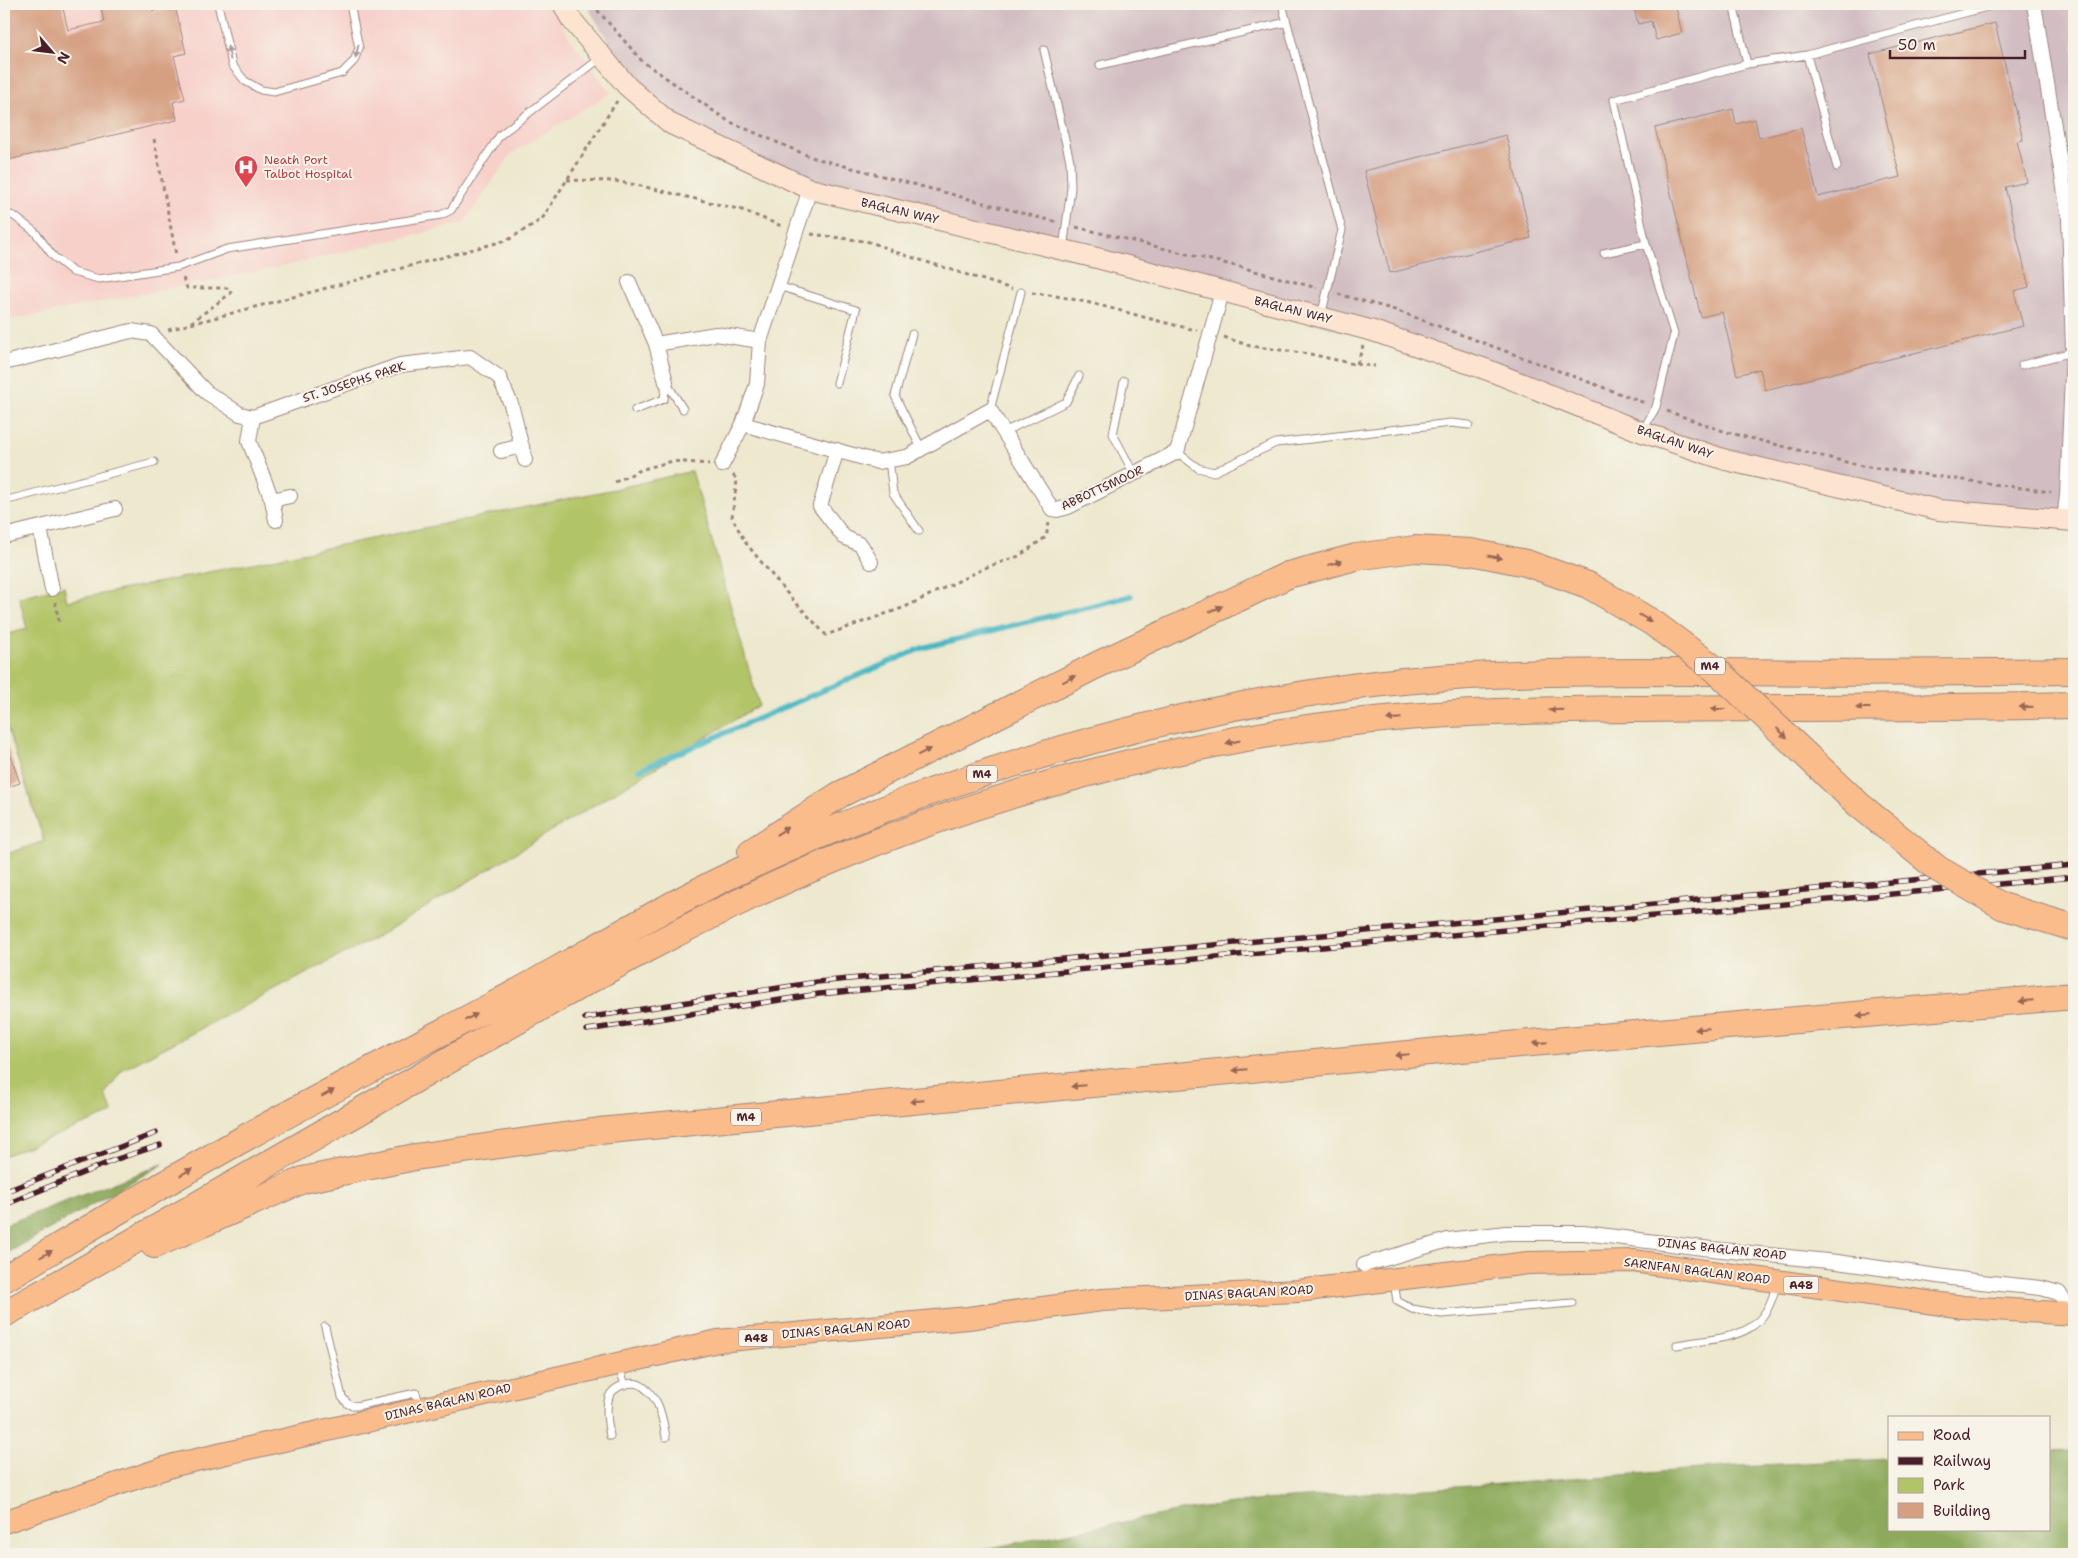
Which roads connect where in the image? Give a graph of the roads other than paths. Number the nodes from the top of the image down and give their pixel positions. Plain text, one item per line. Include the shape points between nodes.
1 (218, 4) edge
2 (350, 4) edge
3 (563, 4) edge
4 (1282, 4) edge
5 (1733, 4) edge
6 (1998, 4) edge
7 (2034, 4) edge
8 (1979, 6) edge
9 (1287, 22) junction
10 (1044, 50) dead end
11 (1807, 55) junction
12 (602, 57) junction
13 (1747, 64) junction
14 (1100, 65) dead end
15 (1837, 166) dead end
16 (810, 189) junction
17 (4, 213) edge
18 (1646, 244) junction
19 (1063, 250) junction
20 (1604, 253) dead end
21 (2072, 256) edge
22 (630, 282) dead end
23 (778, 286) junction
24 (1021, 292) road end
25 (1222, 292) junction
26 (1321, 316) junction
27 (2073, 321) edge
28 (912, 334) dead end
29 (760, 341) junction
30 (656, 344) junction
31 (2073, 352) junction
32 (4, 363) edge
33 (2022, 365) dead end
34 (1079, 376) dead end
35 (1124, 380) dead end
36 (666, 382) junction
37 (837, 383) dead end
38 (683, 409) dead end
39 (634, 410) dead end
40 (990, 410) junction
41 (252, 417) junction
42 (743, 424) junction
43 (1469, 425) dead end
44 (1004, 432) junction
45 (1642, 432) junction
46 (522, 446) junction
47 (921, 448) junction
48 (837, 450) junction
49 (501, 451) dead end
50 (1177, 452) junction
51 (525, 460) dead end
52 (889, 460) junction
53 (154, 462) dead end
54 (722, 465) road end
55 (1134, 474) junction
56 (290, 496) dead end
57 (4, 500) edge
58 (272, 500) junction
59 (115, 510) dead end
60 (276, 520) dead end
61 (2069, 521) edge
62 (40, 528) junction
63 (919, 530) dead end
64 (4, 536) edge
65 (871, 562) dead end
66 (52, 589) dead end
67 (2074, 671) edge
68 (2074, 705) edge
69 (638, 924) junction
70 (2074, 928) edge
71 (2074, 996) edge
72 (1528, 1263) joint
73 (1364, 1265) dead end
74 (4, 1279) edge
75 (1394, 1280) junction
76 (63, 1281) junction
77 (1777, 1281) junction
78 (1572, 1303) dead end
79 (4, 1314) edge
80 (2071, 1314) edge
81 (325, 1327) dead end
82 (1678, 1345) dead end
83 (622, 1374) junction
84 (420, 1409) junction
85 (610, 1436) dead end
86 (666, 1436) dead end
87 (4, 1522) edge

2 -> 1 lane via 359,48 354,61 342,73 274,92 245,82 232,65
3 - 12 street, BAGLAN WAY
4 - 9 lane
5 - 13 lane
6 - 8 lane
7 - 21 street via 2069,218
8 - 11 lane
9 - 14 lane
9 - 26 lane via 1342,230
10 - 19 lane via 1070,161 1071,188
11 - 13 lane
11 - 15 lane
12 - 16 street, BAGLAN WAY via 626,86 671,124
12 - 17 lane via 500,135 451,210 440,215 227,249 178,267 99,279 73,272 53,256 35,232 14,216
13 - 18 lane via 1614,100
16 - 19 street, BAGLAN WAY
16 - 23 street
18 - 20 lane
18 - 45 lane via 1674,334 1656,407
19 - 25 street, BAGLAN WAY
21 - 27 street
22 - 30 street
23 - 29 street
23 - 37 lane via 856,310
24 - 40 lane
25 - 26 street, BAGLAN WAY
25 - 50 street
26 - 45 street, BAGLAN WAY via 1488,370
27 - 31 street
28 - 47 lane via 895,396
29 - 30 street via 716,334
29 - 42 street via 757,384
30 - 36 street
31 - 33 lane
31 - 61 street via 2067,495
32 - 41 street via 132,331 151,334 206,392 240,414
34 - 44 lane via 1066,402
35 - 55 lane via 1113,434
36 - 38 lane
36 - 39 lane via 664,399
40 - 44 street, ABBOTTSMOOR
40 - 47 street
41 - 46 street, ST. JOSEPHS PARK via 400,365 470,356 498,377 512,404
41 - 58 street via 249,441
42 - 48 street
42 - 54 street
43 - 50 lane via 1451,423 1276,443 1214,472 1198,468
44 - 55 street, ABBOTTSMOOR via 1052,509 1068,507
45 - 61 street, BAGLAN WAY via 1726,460 1939,510
46 - 49 street
46 - 51 street, ST. JOSEPHS PARK
47 - 52 street via 908,457
48 - 52 street via 878,462
48 - 65 street via 820,506 844,537 861,545
50 - 55 street, ABBOTTSMOOR
52 - 63 lane via 893,492
53 - 57 lane
56 - 58 street
58 - 60 street
59 - 62 street
62 - 64 street
62 - 66 street
67 - 69 highway, M4 via 1568,673 1457,677 1348,688 1241,705 1134,728 933,791 820,835 726,877
68 -> 76 highway, M4 via 1450,714 1353,722 1247,739 1138,761 1035,788 830,861 651,947
69 -> 70 highway, M4, bridge via 839,795 1095,666 1288,575 1356,557 1415,549 1470,552 1526,563 1588,585 1653,623 1715,669 1858,804 1938,869 2002,906
74 -> 69 highway, M4 via 242,1139
71 -> 76 highway, M4 via 1450,1050 598,1131 415,1157 303,1180 168,1240
72 - 75 main road, DINAS BAGLAN ROAD / A48
72 - 77 main road, SARNFAN BAGLAN ROAD / A48 via 1633,1261
73 - 80 street, DINAS BAGLAN ROAD via 1448,1240 1515,1232 1584,1233 2041,1288 2059,1293
75 - 78 lane via 1397,1301 1412,1309 1442,1314
75 - 83 main road, DINAS BAGLAN ROAD / A48 via 1298,1291 1102,1300 968,1318 718,1341
76 - 79 highway, M4
77 - 80 main road, SARNFAN BAGLAN ROAD / A48 via 1963,1308
77 - 82 lane via 1769,1309 1750,1329
81 - 84 lane via 342,1397 348,1404 356,1406 416,1393
83 - 84 main road, DINAS BAGLAN ROAD / A48
83 - 85 lane via 609,1397
83 - 86 lane via 658,1403
84 - 87 main road, DINAS BAGLAN ROAD / A48 via 174,1465

